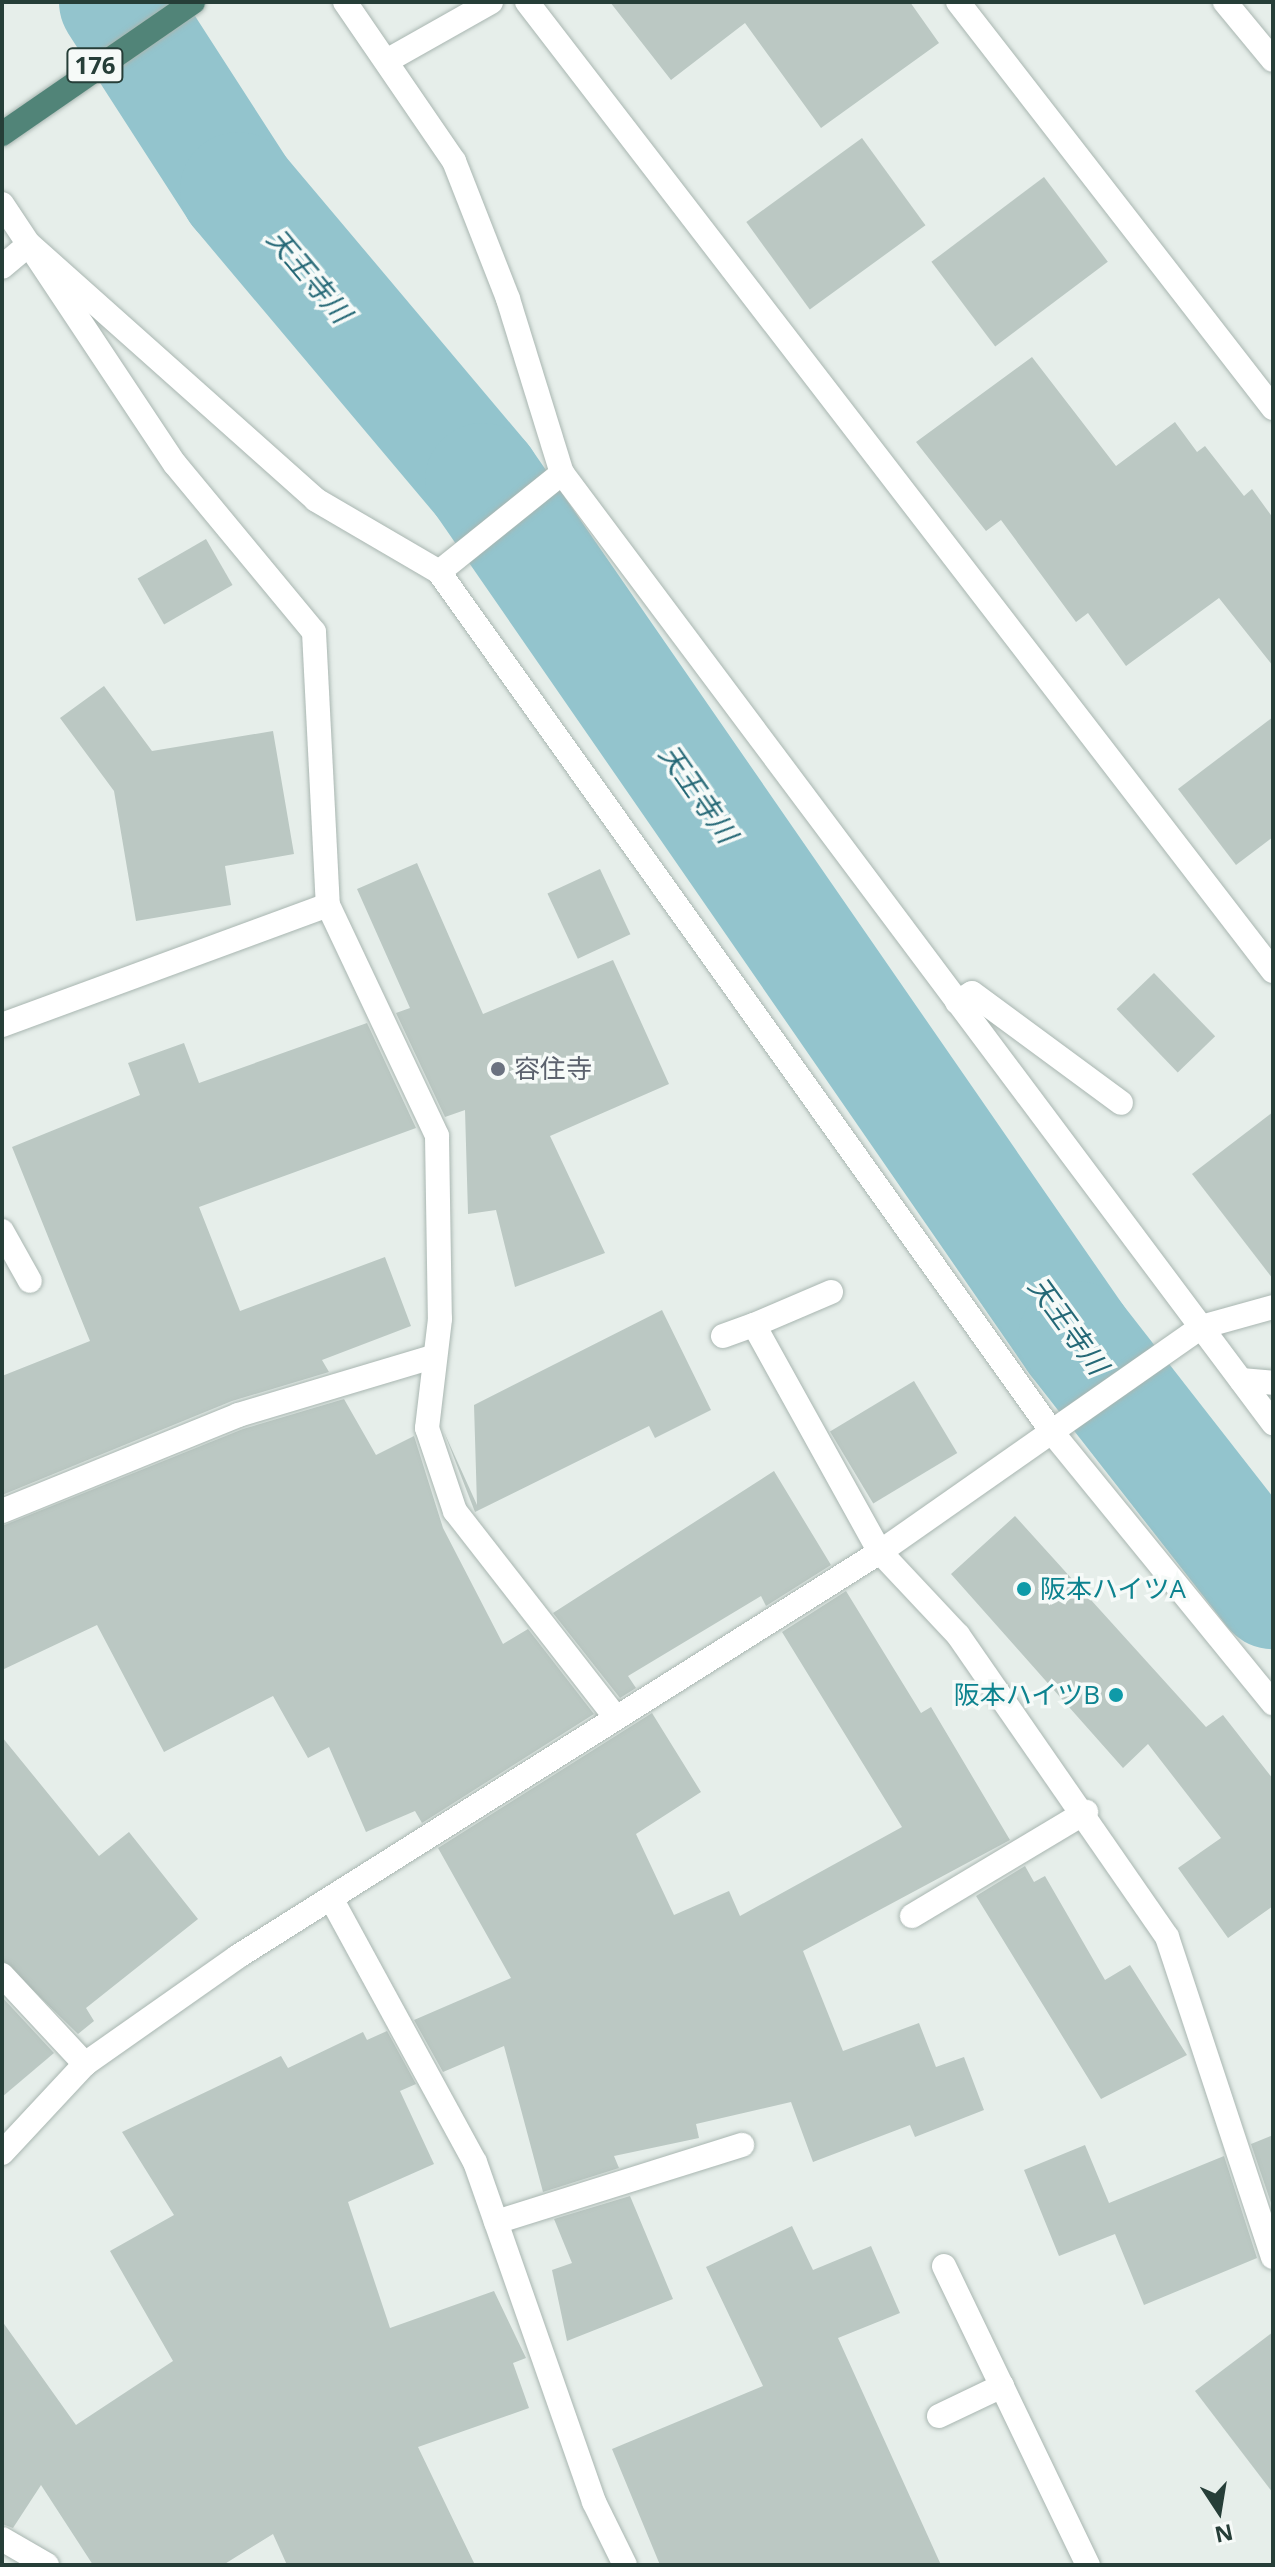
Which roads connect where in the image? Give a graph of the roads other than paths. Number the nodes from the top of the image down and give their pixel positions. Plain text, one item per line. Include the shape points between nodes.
1 (193, 2) edge
2 (345, 2) edge
3 (491, 2) edge
4 (527, 2) edge
5 (958, 2) edge
6 (1225, 2) edge
7 (390, 59) junction
8 (1273, 60) edge
9 (2, 134) edge
10 (2, 204) edge
11 (29, 244) junction
12 (2, 267) edge
13 (1273, 408) edge
14 (562, 473) junction
15 (439, 572) junction
16 (328, 905) junction
17 (1273, 971) edge
18 (957, 1002) junction
19 (2, 1025) edge
20 (1121, 1103) dead end
21 (2, 1231) edge
22 (30, 1281) dead end
23 (831, 1292) dead end
24 (1273, 1307) edge
25 (754, 1325) junction
26 (1201, 1327) junction
27 (723, 1336) dead end
28 (433, 1357) junction
29 (1241, 1380) junction
30 (1273, 1383) edge
31 (1273, 1423) edge
32 (1055, 1436) junction
33 (2, 1511) edge
34 (880, 1552) junction
35 (1273, 1703) edge
36 (616, 1718) junction
37 (1086, 1812) junction
38 (332, 1900) junction
39 (912, 1916) dead end
40 (2, 1975) edge
41 (85, 2064) junction
42 (742, 2145) dead end
43 (2, 2153) edge
44 (496, 2222) junction
45 (1273, 2257) edge
46 (944, 2266) dead end
47 (1002, 2386) junction
48 (939, 2416) dead end
49 (2, 2539) edge
50 (47, 2565) edge
51 (625, 2565) edge
52 (1088, 2565) edge

1 - 9 highway, 176
2 - 7 street
3 - 7 street
4 - 17 street
5 - 13 street
6 - 8 street
7 - 14 street via 454,161 508,299
10 - 11 street
11 - 12 street
11 - 15 street via 316,500
11 - 16 street via 175,464 314,632
14 - 15 street
14 - 18 street
15 - 32 street
16 - 19 street
16 - 28 street via 437,1136 440,1319
18 - 20 street via 972,993
18 - 26 street
21 - 22 street
23 - 25 street
24 - 26 street
25 - 27 street
25 - 34 street
26 - 29 street
26 - 32 street
28 - 33 street via 238,1415
28 - 36 street via 427,1428 455,1511
29 - 30 street
29 - 31 street
32 - 34 street
32 - 35 street
34 - 36 street
34 - 37 street via 958,1635
36 - 38 street
37 - 39 street
37 - 45 street via 1167,1937
38 - 41 street
38 - 44 street via 475,2162
40 - 41 street
41 - 43 street
42 - 44 street
44 - 51 street via 594,2502
46 - 47 street
47 - 48 street
47 - 52 street
49 - 50 street

